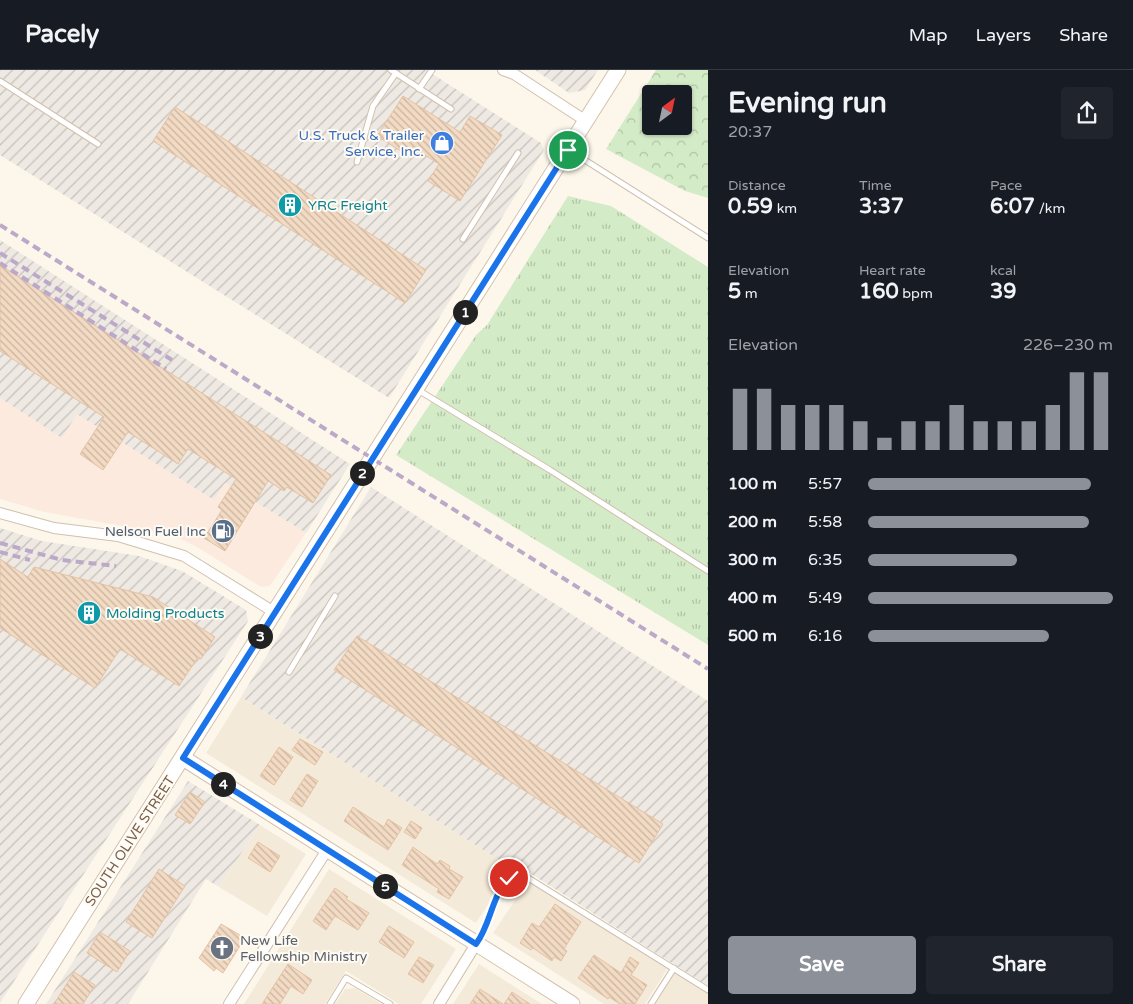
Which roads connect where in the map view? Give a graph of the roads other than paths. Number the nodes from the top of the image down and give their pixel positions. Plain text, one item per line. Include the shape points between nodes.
1 (432, 70) edge
2 (503, 70) edge
3 (618, 70) edge
4 (393, 72) edge
5 (0, 81) edge
6 (419, 88) junction
7 (451, 109) dead end
8 (586, 121) junction
9 (98, 144) dead end
10 (568, 150) junction
11 (518, 153) dead end
12 (357, 162) dead end
13 (708, 238) edge
14 (463, 239) dead end
15 (416, 389) junction
16 (0, 513) edge
17 (708, 571) edge
18 (335, 596) dead end
19 (274, 612) junction
20 (289, 672) dead end
21 (183, 758) junction
22 (327, 850) junction
23 (476, 944) junction
24 (674, 968) junction
25 (708, 990) edge
26 (26, 1004) edge
27 (229, 1004) edge
28 (330, 1004) edge
29 (390, 1004) edge
30 (439, 1004) edge
31 (572, 1004) edge
32 (651, 1004) edge

1 - 6 lane
2 - 8 street
3 - 8 street, SOUTH OLIVE STREET
4 - 6 lane
4 - 12 lane via 373,106
5 - 9 lane
6 - 7 lane
8 - 10 street, SOUTH OLIVE STREET
10 - 13 lane
10 - 15 street, SOUTH OLIVE STREET
11 - 14 lane
15 - 17 lane
15 - 19 street, SOUTH OLIVE STREET
16 - 19 street via 54,528 118,536 184,556
18 - 20 lane
19 - 21 street, SOUTH OLIVE STREET
21 - 22 street
21 - 26 street, SOUTH OLIVE STREET
22 - 23 street
22 - 27 street
23 - 24 lane via 485,933 495,899 504,883 516,876 525,876
23 - 30 street
23 - 31 street
24 - 25 lane
24 - 32 lane
28 - 29 lane via 346,978

